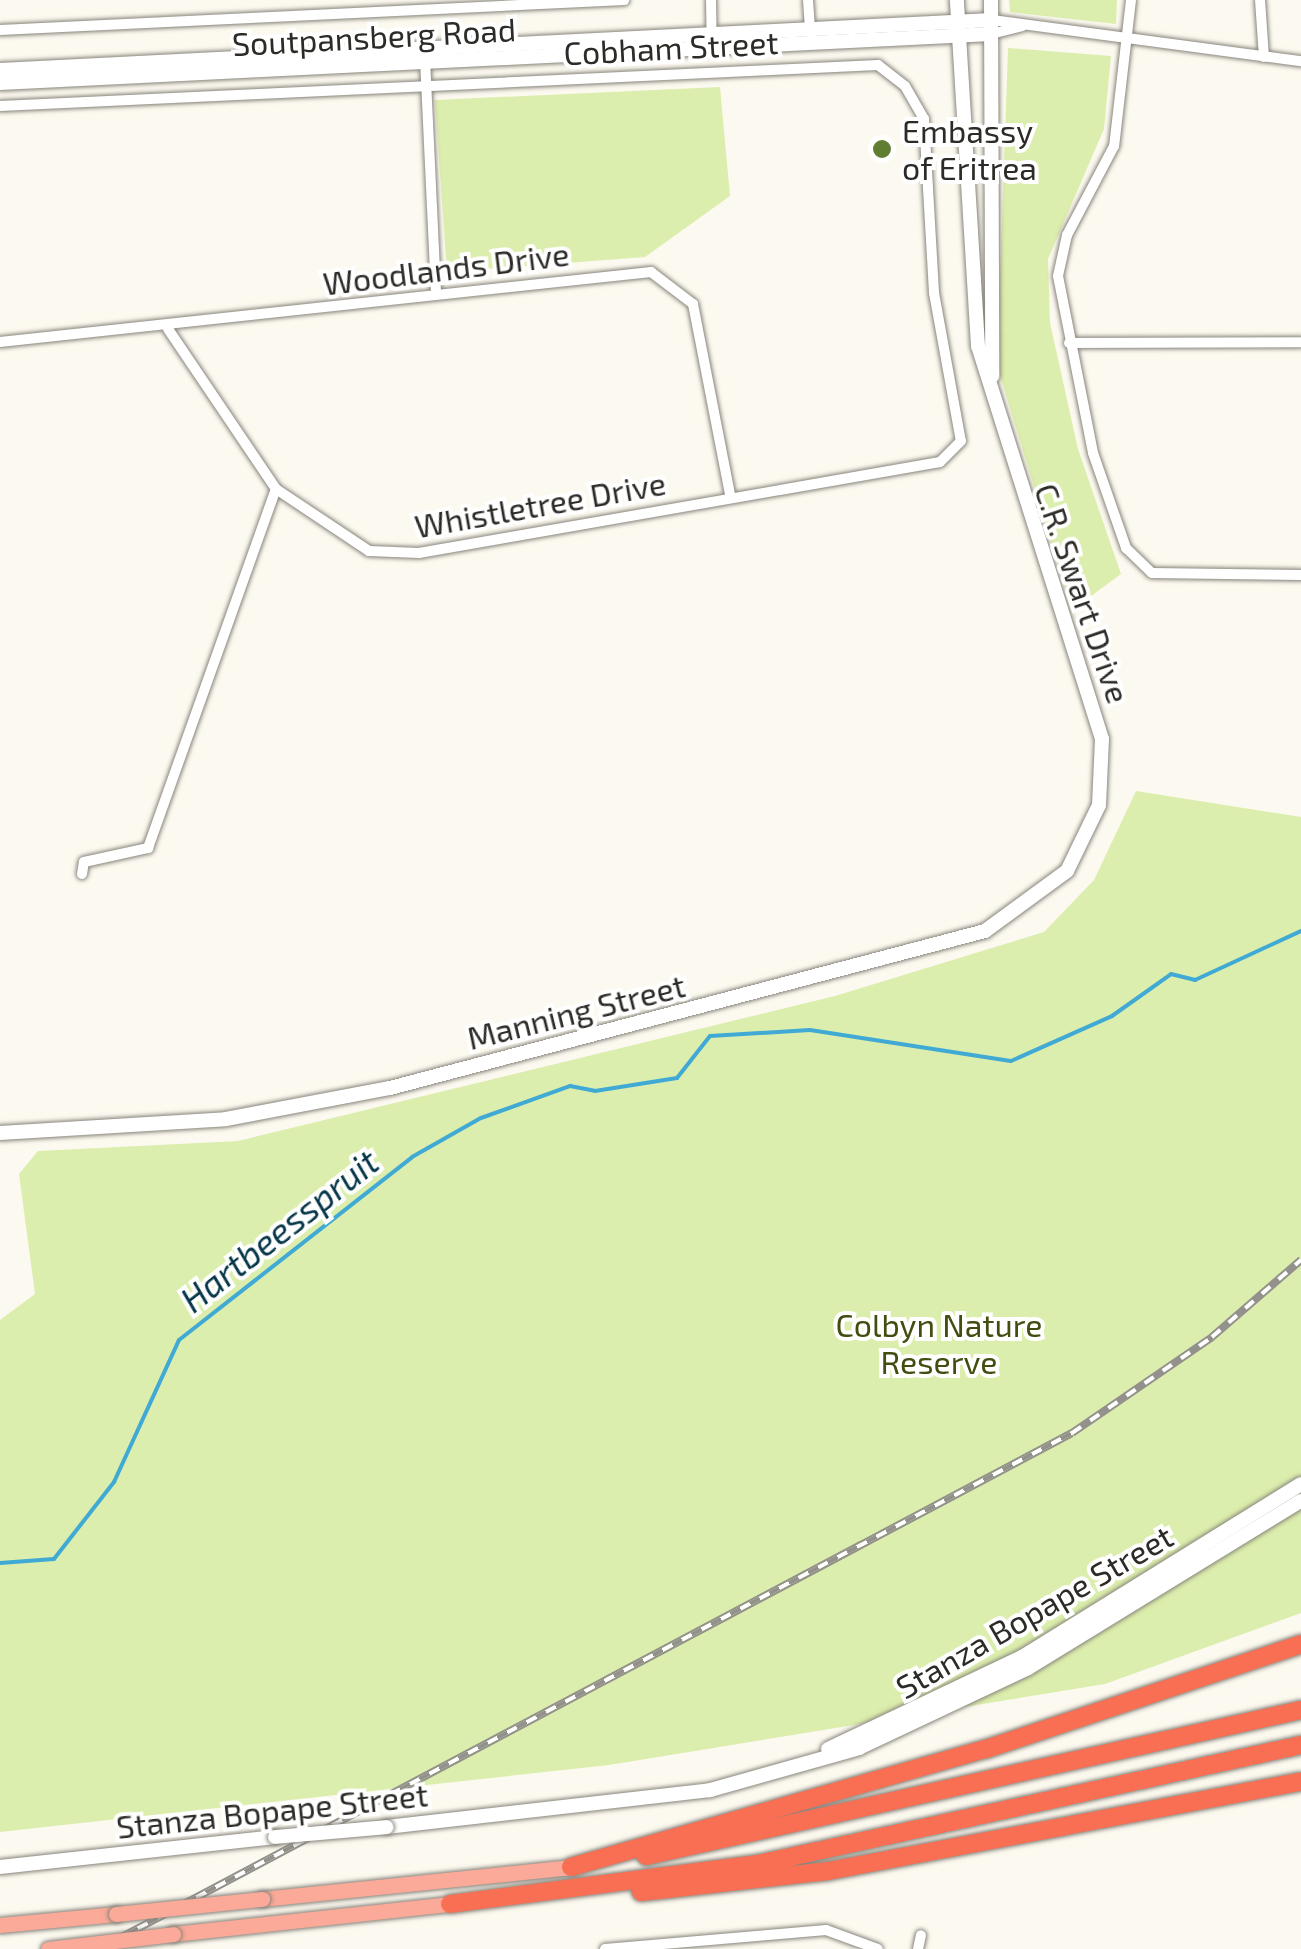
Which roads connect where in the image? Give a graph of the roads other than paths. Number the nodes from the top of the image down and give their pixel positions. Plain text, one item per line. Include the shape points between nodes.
1 (624, 0) edge
2 (711, 0) edge
3 (808, 0) edge
4 (957, 0) edge
5 (991, 0) edge
6 (1131, 0) edge
7 (1260, 0) edge
8 (991, 27) junction
9 (810, 28) junction
10 (958, 28) junction
11 (0, 30) edge
12 (1125, 39) junction
13 (712, 40) junction
14 (425, 55) junction
15 (1264, 57) junction
16 (1301, 61) edge
17 (0, 70) edge
18 (0, 83) edge
19 (426, 85) junction
20 (0, 106) edge
21 (436, 290) junction
22 (168, 329) junction
23 (0, 342) edge
24 (1301, 342) edge
25 (1069, 343) junction
26 (993, 402) junction
27 (958, 449) joint
28 (276, 489) junction
29 (730, 495) junction
30 (1301, 574) edge
31 (1099, 805) joint
32 (82, 874) dead end
33 (0, 1133) edge
34 (1301, 1484) edge
35 (1301, 1501) edge
36 (1301, 1644) edge
37 (1301, 1656) edge
38 (1185, 1686) junction
39 (1301, 1710) edge
40 (1301, 1745) edge
41 (1301, 1778) edge
42 (669, 1796) junction
43 (0, 1867) edge
44 (571, 1868) junction
45 (450, 1904) junction
46 (0, 1926) edge
47 (921, 1935) dead end
48 (48, 1949) edge
49 (605, 1949) edge
50 (878, 1949) edge
51 (918, 1949) edge

1 - 11 street
2 - 13 street
3 - 9 street
4 - 10 main road, C.R. Swart Drive
5 - 8 main road, C.R. Swart Drive
6 - 12 street
7 - 15 street
8 - 10 main road, Soutpansberg Road
8 - 12 street
8 - 26 main road, C.R. Swart Drive
9 - 10 main road, Soutpansberg Road
9 - 13 main road, Soutpansberg Road
10 - 13 main road, Soutpansberg Road
10 - 26 main road, C.R. Swart Drive via 977,328
12 - 15 street
12 - 25 street via 1114,146 1061,253
13 - 14 main road, Soutpansberg Road
14 - 17 main road, Soutpansberg Road
14 - 18 main road, Soutpansberg Road
14 - 19 street
15 - 16 street
19 - 20 street, Cobham Street
19 - 21 street
19 - 27 street, Cobham Street via 840,64 886,69 924,118 934,293
21 - 22 street, Woodlands Drive
21 - 29 street, Woodlands Drive via 638,271 674,282 697,316
22 - 23 street, Woodlands Drive
22 - 28 street, Whistletree Drive
24 - 25 street
25 - 30 street via 1093,453 1137,564 1176,579
26 - 31 main road, C.R. Swart Drive via 1099,724
27 - 29 street, Whistletree Drive via 940,462
28 - 29 street, Whistletree Drive via 352,545 392,553
28 - 32 street via 148,848 84,862
31 - 33 main road, Manning Street via 1067,872 985,931 309,1106
34 - 42 main road, Stanza Bopape Street via 927,1707 822,1751
35 - 42 main road, Stanza Bopape Street via 938,1714 778,1774
36 - 38 highway
37 - 38 highway
38 - 44 highway
39 - 44 highway via 762,1836
40 - 45 highway via 758,1864
41 - 45 highway via 828,1870
42 - 43 main road, Stanza Bopape Street, bridge
44 - 46 main road, bridge
45 - 48 main road, bridge
47 - 51 street
49 - 50 street via 826,1930

